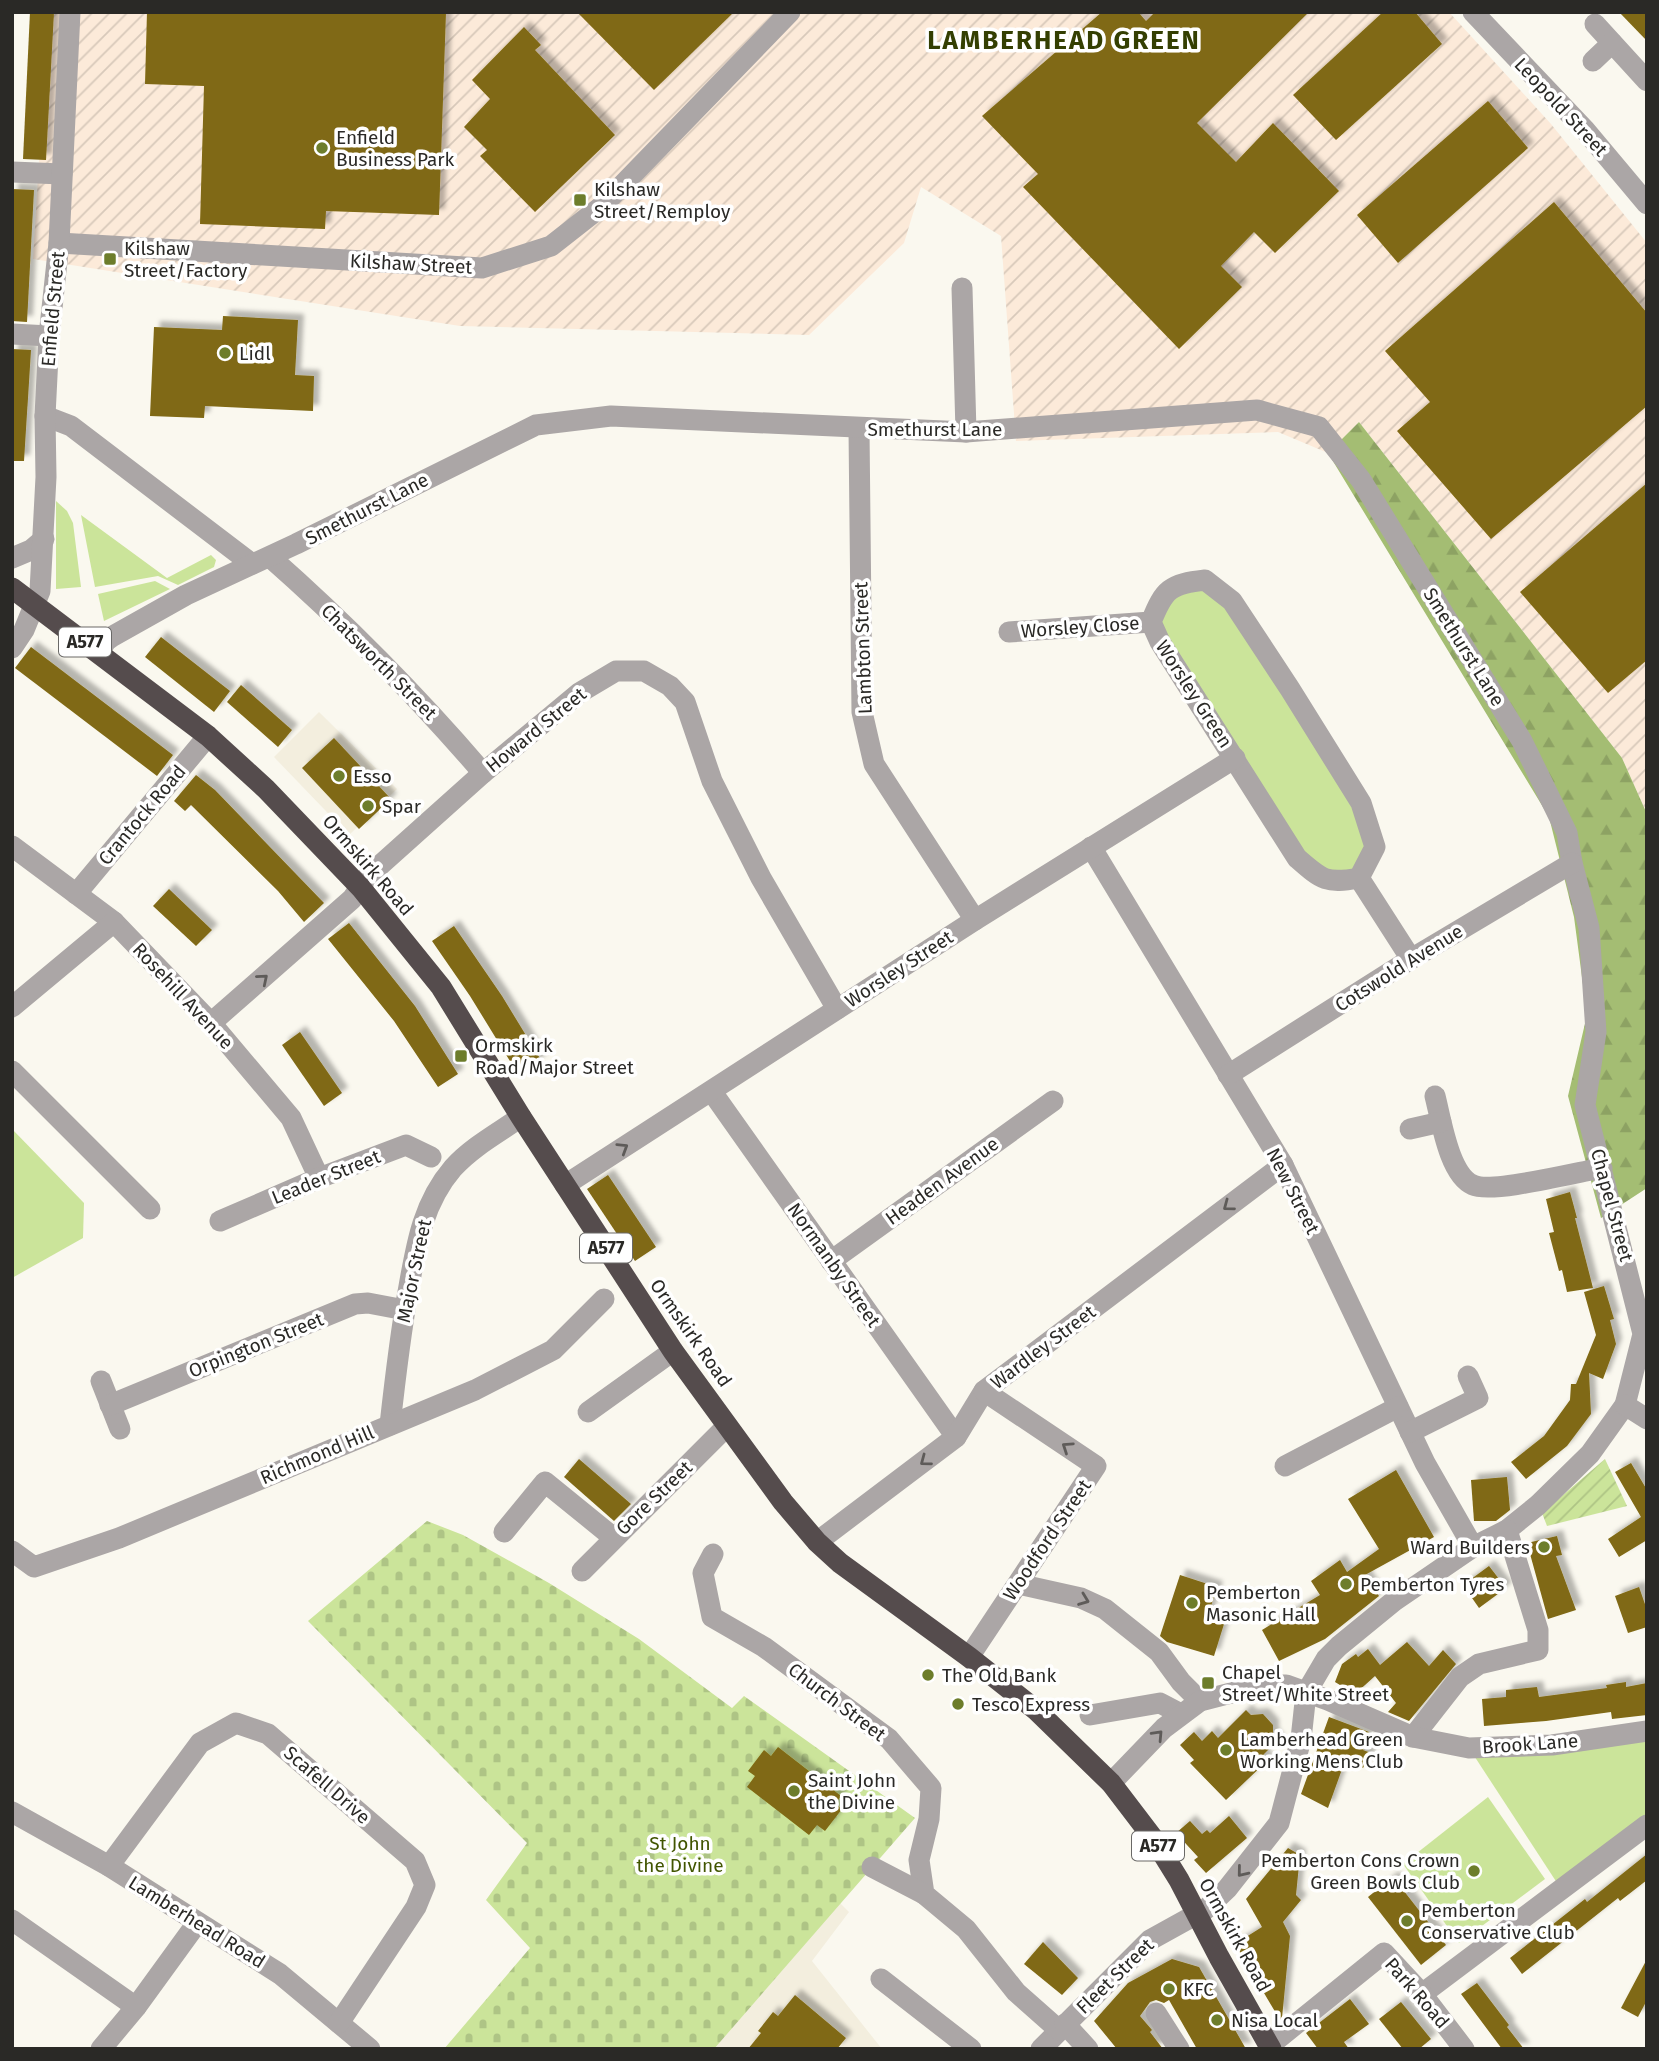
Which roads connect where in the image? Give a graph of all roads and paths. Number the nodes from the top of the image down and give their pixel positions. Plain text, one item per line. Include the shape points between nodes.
1 (71, 12) edge
2 (790, 12) edge
3 (1473, 12) edge
4 (1595, 24) dead end
5 (1612, 43) junction
6 (1592, 61) dead end
7 (1647, 81) edge
8 (12, 172) edge
9 (62, 174) junction
10 (1647, 204) edge
11 (59, 243) junction
12 (962, 288) dead end
13 (12, 334) edge
14 (49, 336) junction
15 (45, 416) junction
16 (859, 429) junction
17 (966, 432) junction
18 (44, 539) junction
19 (12, 558) edge
20 (261, 561) junction
21 (12, 588) edge
22 (35, 605) junction
23 (1151, 622) junction
24 (1009, 632) dead end
25 (12, 648) edge
26 (99, 652) junction
27 (208, 736) junction
28 (1235, 758) junction
29 (483, 773) junction
30 (12, 846) edge
31 (1091, 847) junction
32 (1572, 863) junction
33 (1359, 878) junction
34 (361, 888) junction
35 (76, 894) junction
36 (975, 920) junction
37 (114, 922) junction
38 (1411, 959) junction
39 (12, 1007) edge
40 (837, 1009) junction
41 (211, 1023) junction
42 (12, 1071) edge
43 (1228, 1075) junction
44 (712, 1092) junction
45 (1434, 1096) dead end
46 (1053, 1101) dead end
47 (521, 1117) junction
48 (1441, 1122) junction
49 (1410, 1129) dead end
50 (431, 1157) dead end
51 (1283, 1165) junction
52 (1602, 1168) junction
53 (319, 1178) junction
54 (565, 1185) junction
55 (150, 1209) dead end
56 (220, 1221) dead end
57 (831, 1261) junction
58 (1639, 1279) edge
59 (604, 1298) dead end
60 (405, 1310) junction
61 (673, 1351) junction
62 (1468, 1376) dead end
63 (101, 1381) dead end
64 (984, 1391) junction
65 (110, 1405) junction
66 (1625, 1405) junction
67 (1398, 1407) junction
68 (588, 1412) dead end
69 (1647, 1419) edge
70 (390, 1424) junction
71 (727, 1426) junction
72 (120, 1429) dead end
73 (1410, 1432) junction
74 (957, 1437) junction
75 (1285, 1466) dead end
76 (1507, 1530) junction
77 (504, 1532) dead end
78 (614, 1538) junction
79 (817, 1542) junction
80 (1473, 1547) junction
81 (12, 1551) edge
82 (713, 1554) dead end
83 (582, 1571) dead end
84 (1018, 1584) junction
85 (969, 1657) junction
86 (1306, 1693) junction
87 (1200, 1701) junction
88 (1181, 1714) junction
89 (1090, 1715) dead end
90 (1647, 1731) edge
91 (1413, 1737) junction
92 (1111, 1783) junction
93 (12, 1812) edge
94 (1647, 1825) edge
95 (109, 1866) junction
96 (872, 1867) dead end
97 (924, 1894) junction
98 (1197, 1914) junction
99 (12, 1920) edge
100 (197, 1923) junction
101 (881, 1979) dead end
102 (1422, 1994) junction
103 (136, 2007) junction
104 (1156, 2013) dead end
105 (339, 2022) junction
106 (1062, 2027) junction
107 (1270, 2047) edge
108 (101, 2049) edge
109 (370, 2049) edge
110 (971, 2049) edge
111 (1041, 2049) edge
112 (1088, 2049) edge
113 (1180, 2049) edge
114 (1464, 2049) edge

1 - 9 street, Enfield Street
2 - 11 street, Kilshaw Street via 602,206 551,246 482,268
3 - 10 street, Leopold Street
4 - 5 street
5 - 6 street
5 - 7 street
8 - 9 street
9 - 11 street, Enfield Street
11 - 14 street, Enfield Street
12 - 17 street
13 - 14 street
14 - 15 street, Enfield Street
15 - 18 street, Enfield Street
15 - 20 street, Chatsworth Street via 71,426
16 - 17 street, Smethurst Lane
16 - 20 street, Smethurst Lane via 611,416 536,425
16 - 36 street, Lambton Street via 862,712 874,764
17 - 32 street, Smethurst Lane via 1258,410 1320,427 1361,480 1522,741 1567,833
18 - 19 street
18 - 22 street, Enfield Street
20 - 26 street, Smethurst Lane via 186,595 113,636
20 - 29 street, Chatsworth Street via 387,666
21 - 22 highway, Ormskirk Road / A577
22 - 25 street, Enfield Street
22 - 26 highway, Ormskirk Road / A577
23 - 24 street, Worsley Close
23 - 28 street, Worsley Green
23 - 33 street, Worsley Green via 1158,603 1178,583 1205,580 1232,601 1361,803 1375,847
26 - 27 highway, Ormskirk Road / A577
27 - 34 highway, Ormskirk Road / A577 via 274,796
27 - 35 street, Crantock Road
28 - 31 street, Worsley Street
28 - 33 street, Worsley Green via 1297,858 1317,876 1337,883
29 - 34 street, Howard Street via 368,876
29 - 40 street, Howard Street via 579,693 616,671 644,671 670,686 685,702 712,781 761,878
30 - 35 street, Rosehill Avenue
31 - 36 street, Worsley Street
31 - 43 street, New Street
32 - 38 street, Cotswold Avenue
32 - 52 street, Chapel Street via 1589,928 1596,1032 1585,1105
33 - 38 street
41 -> 34 street, Howard Street
34 - 47 highway, Ormskirk Road / A577 via 441,988
35 - 37 street, Rosehill Avenue
36 - 40 street, Worsley Street
37 - 39 street
37 - 41 street, Rosehill Avenue
38 - 43 street, Cotswold Avenue
40 - 44 street, Worsley Street
41 - 53 street, Rosehill Avenue via 291,1118
42 - 55 street
43 - 51 street, New Street
54 -> 44 street, Worsley Street
44 - 57 street, Normanby Street
45 - 48 street
46 - 57 street, Headen Avenue
47 - 54 highway, Ormskirk Road / A577
47 - 60 street, Major Street via 475,1147 430,1202 417,1238
48 - 49 street
48 - 52 street via 1450,1154 1472,1185 1493,1187
50 - 53 street, Leader Street via 406,1144
51 -> 64 street, Wardley Street
51 - 67 street, New Street
52 - 58 street, Chapel Street
53 - 56 street, Leader Street
54 - 61 highway, Ormskirk Road / A577
57 - 74 street, Normanby Street
58 - 66 street, Chapel Street via 1643,1334
59 - 70 street, Richmond Hill via 553,1350 475,1390
60 - 65 street, Orpington Street via 355,1304
60 - 70 street, Major Street
61 - 68 street
61 - 71 highway, Ormskirk Road / A577
62 - 73 street via 1478,1398
63 - 65 street
64 - 74 street, Wardley Street
84 -> 64 street, Woodford Street via 1096,1466
65 - 72 street
66 - 69 street
66 - 76 street, Chapel Street via 1590,1454
67 - 73 street, New Street
67 - 75 street
70 - 81 street, Richmond Hill via 120,1538 39,1566
71 - 78 street, Gore Street
71 - 79 highway, Ormskirk Road / A577
73 - 80 street, New Street
74 -> 79 street, Wardley Street
76 - 80 street, Chapel Street
76 - 91 street via 1538,1630 1538,1650 1479,1664 1460,1677
77 - 78 street via 545,1482
78 - 83 street, Gore Street
79 - 85 highway, Ormskirk Road / A577
80 - 86 street, Chapel Street via 1394,1601 1339,1646
82 - 97 street, Church Street via 703,1573 712,1617 764,1647 889,1740 931,1788 919,1860
84 - 85 street, Woodford Street
84 -> 87 street via 1081,1598 1105,1609 1159,1652
85 - 92 highway, Ormskirk Road / A577 via 1036,1710
86 - 87 street via 1286,1685 1262,1685
86 - 91 street, Brook Lane
86 -> 98 street, Fleet Street via 1301,1739 1279,1823 1227,1889
87 - 88 street
88 - 89 street via 1160,1703
92 -> 88 street
90 - 91 street, Brook Lane via 1522,1747 1469,1748
92 - 98 highway, Ormskirk Road / A577 via 1153,1838
93 - 95 street, Lamberhead Road
94 - 102 street
95 - 100 street, Lamberhead Road
95 - 105 street, Scafell Drive via 200,1743 236,1723 268,1734 415,1861 425,1885 416,1907
96 - 97 street
97 - 106 street via 965,1929 1016,1992
98 - 106 street, Fleet Street via 1150,1940
98 - 107 highway, Ormskirk Road / A577
99 - 103 street
100 - 103 street
100 - 105 street, Lamberhead Road via 281,1974
101 - 110 street
102 - 107 street, Park Road via 1384,1953
102 - 114 street, Park Road
103 - 108 street
104 - 113 street
105 - 109 street, Lamberhead Road
106 - 111 street, Fleet Street
106 - 112 street

